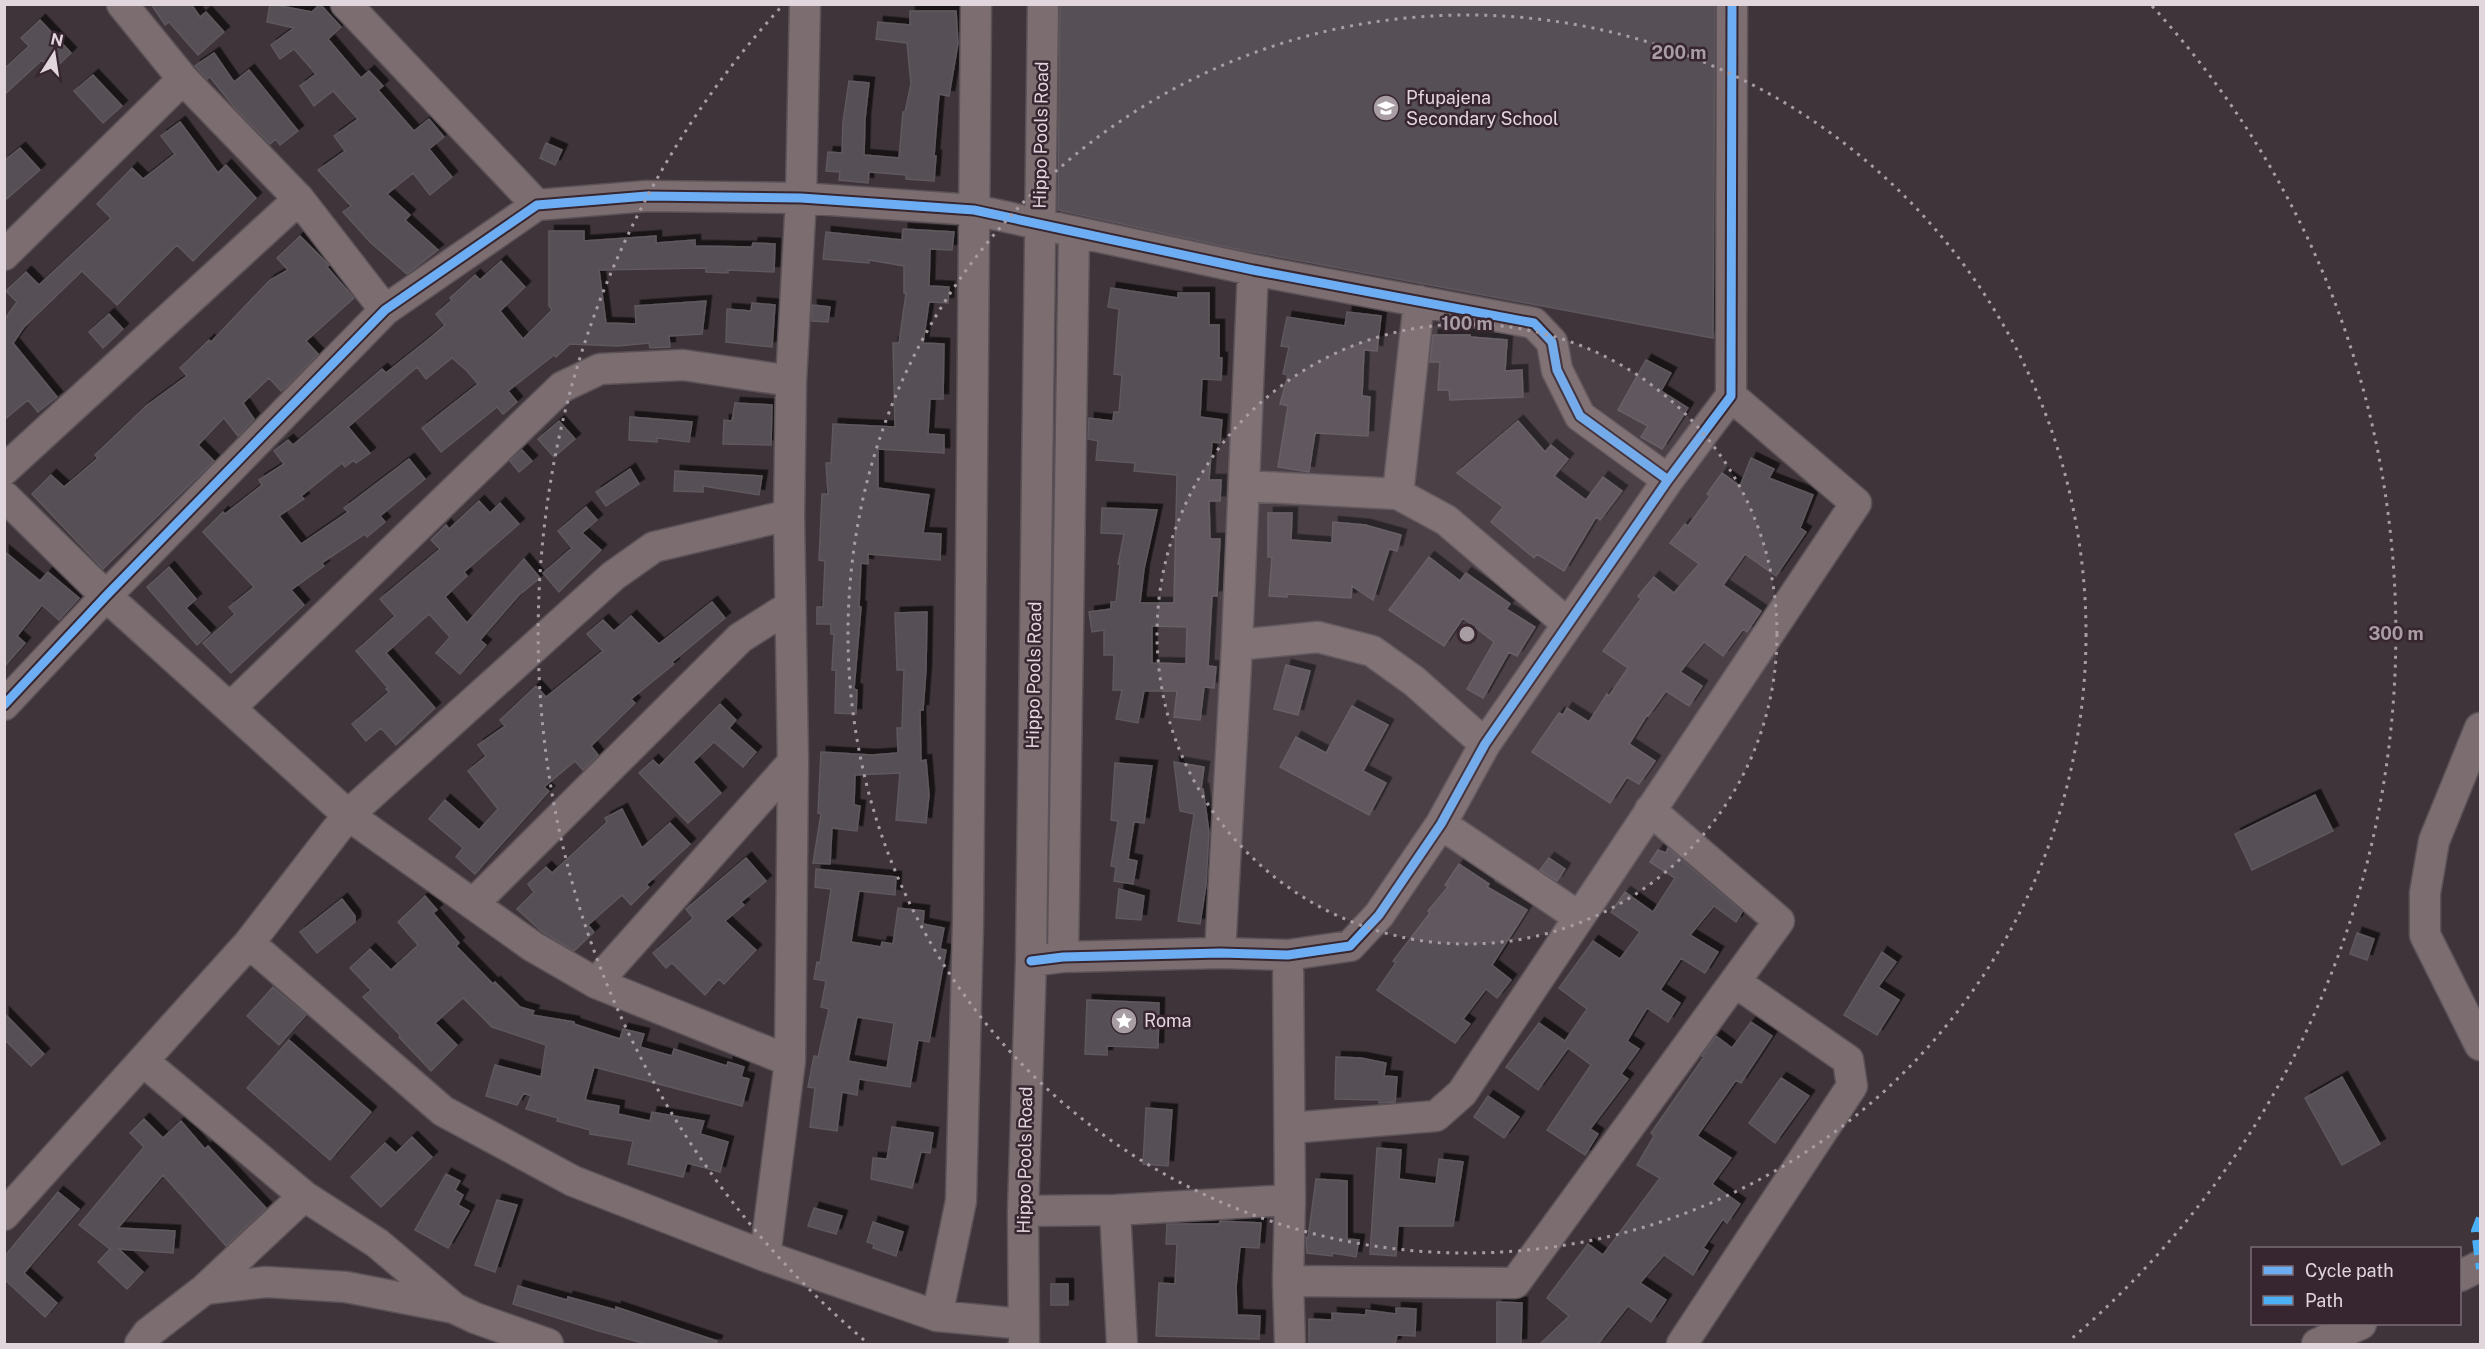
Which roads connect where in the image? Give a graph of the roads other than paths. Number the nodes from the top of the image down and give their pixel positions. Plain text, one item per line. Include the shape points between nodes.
1 (122, 4) edge
2 (346, 4) edge
3 (805, 4) edge
4 (976, 4) edge
5 (1043, 4) edge
6 (1732, 4) edge
7 (183, 79) junction
8 (801, 198) junction
9 (299, 199) junction
10 (537, 205) junction
11 (974, 210) junction
12 (1039, 226) junction
13 (1074, 232) junction
14 (4, 255) edge
15 (1253, 270) junction
16 (1419, 301) junction
17 (385, 310) junction
18 (791, 381) junction
19 (1731, 396) junction
20 (4, 470) edge
21 (1668, 480) junction
22 (1244, 486) junction
23 (1398, 494) junction
24 (4, 496) edge
25 (789, 515) junction
26 (106, 596) junction
27 (789, 607) junction
28 (1568, 624) junction
29 (1237, 645) junction
30 (4, 705) edge
31 (230, 708) junction
32 (2481, 728) edge
33 (1485, 744) junction
34 (793, 762) junction
35 (2469, 788) edge
36 (1650, 810) junction
37 (348, 815) junction
38 (1441, 824) junction
39 (474, 903) junction
40 (1579, 916) junction
41 (249, 943) junction
42 (1220, 953) junction
43 (1288, 955) junction
44 (1063, 957) junction
45 (1031, 961) junction
46 (596, 982) junction
47 (1735, 982) junction
48 (2481, 1045) edge
49 (143, 1061) junction
50 (790, 1061) junction
51 (1290, 1128) junction
52 (304, 1196) junction
53 (1290, 1200) junction
54 (1115, 1210) junction
55 (1023, 1211) junction
56 (4, 1215) edge
57 (765, 1256) junction
58 (2481, 1266) edge
59 (2461, 1276) edge
60 (1288, 1281) junction
61 (205, 1289) junction
62 (937, 1317) junction
63 (466, 1324) edge
64 (2357, 1325) edge
65 (1023, 1334) edge
66 (140, 1344) edge
67 (548, 1344) edge
68 (1122, 1344) edge
69 (1290, 1344) edge
70 (1682, 1344) edge
71 (2317, 1344) edge

1 - 7 street
2 - 10 street
3 - 8 street
4 - 11 street
5 - 12 street, Hippo Pools Road
6 - 19 street
7 - 9 street
7 - 14 street
8 - 10 street via 647,196
8 - 11 street
8 - 18 street
9 - 17 street
9 - 20 street
10 - 17 street
11 - 12 street
11 - 62 street via 968,922 961,1201
12 - 13 street
12 - 45 street, Hippo Pools Road
13 - 15 street
13 - 44 street
15 - 16 street
15 - 22 street
16 - 21 street via 1534,323 1551,342 1557,370 1580,416
16 - 23 street
17 - 26 street
18 - 25 street
18 - 31 street via 683,365 600,369 562,387
19 - 21 street
19 - 36 street via 1856,503
21 - 28 street
22 - 23 street
22 - 29 street
23 - 28 street via 1446,520
24 - 26 street
25 - 27 street
25 - 37 street via 654,547 614,576
26 - 30 street
26 - 31 street
27 - 34 street
27 - 39 street via 740,638
28 - 33 street
29 - 33 street via 1318,637 1372,651 1414,681
29 - 42 street
31 - 37 street
32 - 35 street
33 - 38 street
34 - 46 street
34 - 50 street
35 - 48 street via 2434,841 2425,892 2425,934
36 - 40 street
36 - 47 street via 1779,921
37 - 39 street
37 - 41 street
38 - 40 street
38 - 43 street via 1379,915 1350,946
39 - 46 street via 531,946
40 - 51 street via 1462,1093 1436,1116
41 - 49 street
41 - 57 street via 443,1111 573,1181
42 - 43 street
42 - 44 street
43 - 51 street
44 - 45 street
45 - 55 street, Hippo Pools Road
46 - 50 street
47 - 60 street via 1515,1283
47 - 70 street via 1848,1060 1852,1086
49 - 52 street
49 - 56 street
50 - 57 street
51 - 53 street
52 - 61 street
52 - 63 street via 376,1243
53 - 54 street
53 - 60 street
54 - 55 street
54 - 68 street
55 - 65 street, Hippo Pools Road
57 - 62 street
58 - 59 street
60 - 69 street
61 - 63 street via 266,1282 346,1287
61 - 66 street via 148,1333
62 - 65 street
63 - 67 street
64 - 71 street

